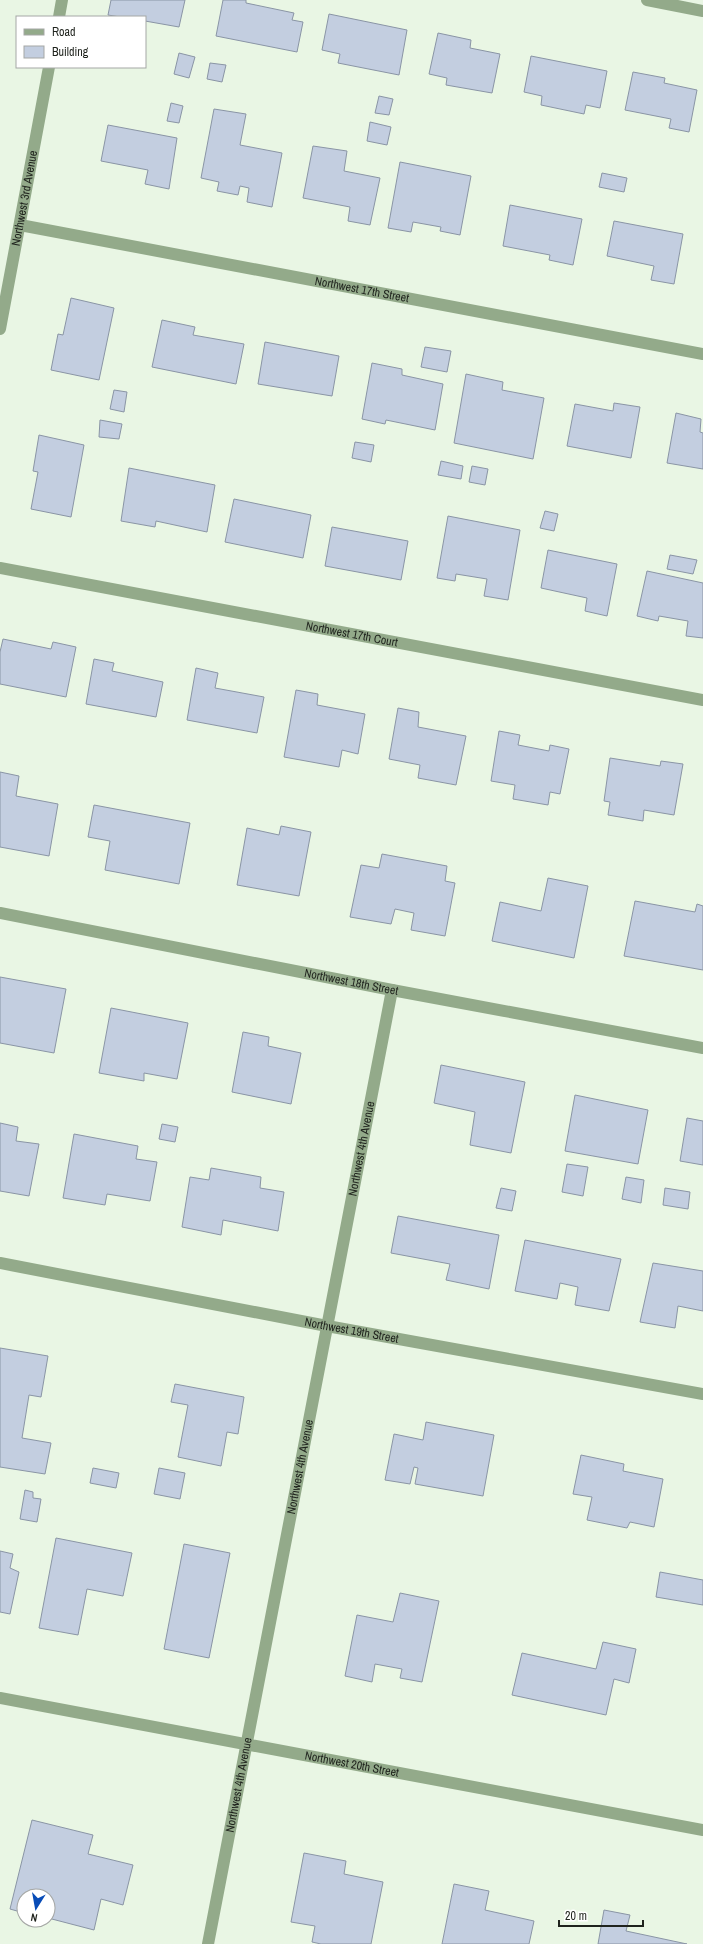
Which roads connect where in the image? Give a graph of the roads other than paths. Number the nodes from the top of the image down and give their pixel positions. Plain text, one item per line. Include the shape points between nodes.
1 (62, 0) edge
2 (647, 0) edge
3 (703, 11) edge
4 (59, 16) edge
5 (49, 68) edge
6 (20, 225) junction
7 (0, 329) edge
8 (703, 354) edge
9 (0, 568) edge
10 (703, 700) edge
11 (0, 913) edge
12 (392, 990) junction
13 (703, 1048) edge
14 (0, 1263) edge
15 (327, 1326) junction
16 (703, 1394) edge
17 (0, 1698) edge
18 (246, 1744) junction
19 (703, 1830) edge
20 (208, 1944) edge

1 - 4 street
2 - 3 street
5 - 6 street, Northwest 3rd Avenue
6 - 7 street, Northwest 3rd Avenue
6 - 8 street, Northwest 17th Street
9 - 10 street, Northwest 17th Court
11 - 12 street, Northwest 18th Street
12 - 13 street, Northwest 18th Street
12 - 15 street, Northwest 4th Avenue
14 - 15 street, Northwest 19th Street
15 - 16 street, Northwest 19th Street
15 - 18 street, Northwest 4th Avenue
17 - 18 street, Northwest 20th Street
18 - 19 street, Northwest 20th Street
18 - 20 street, Northwest 4th Avenue

